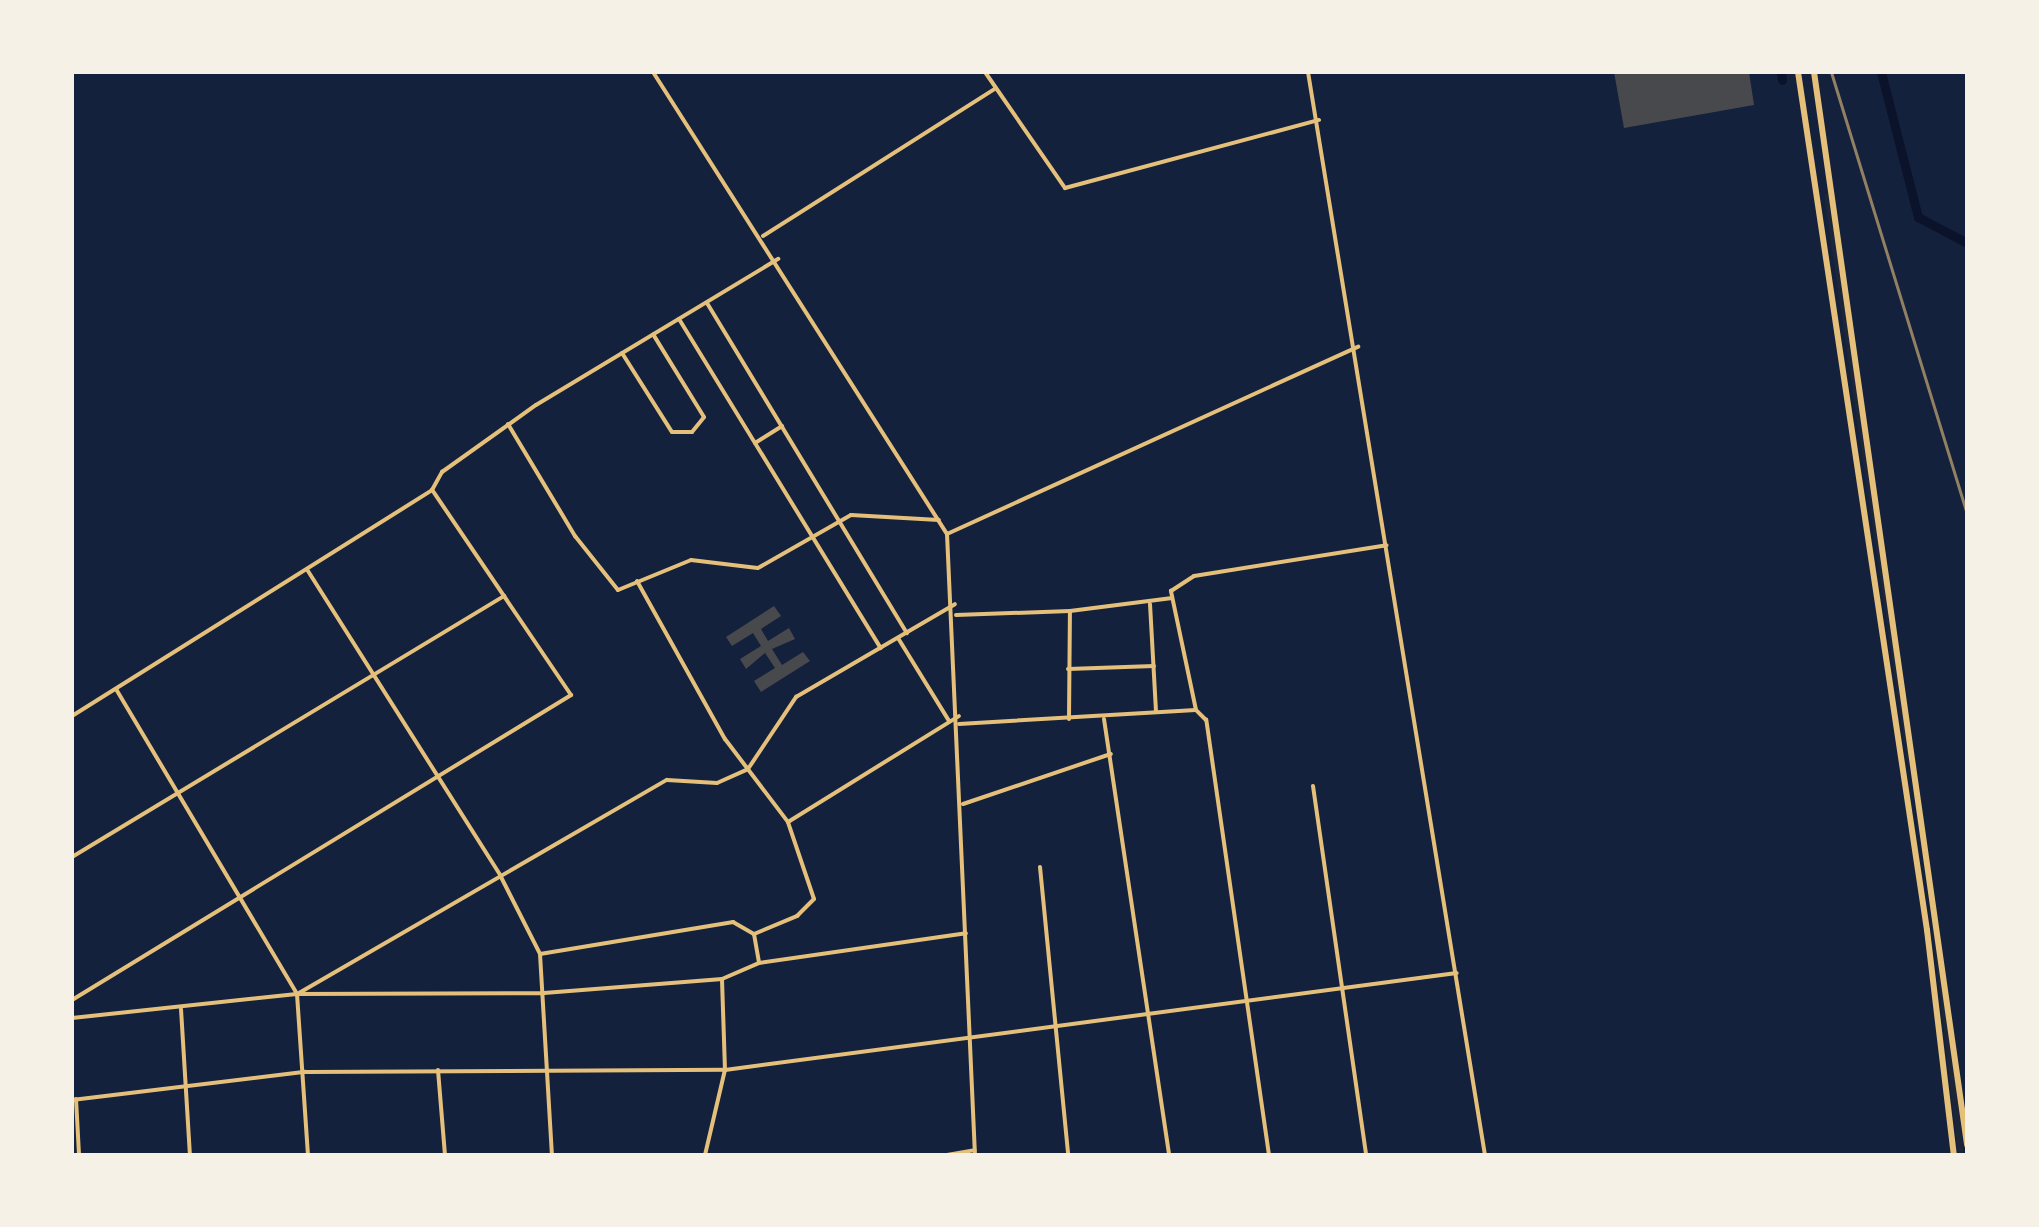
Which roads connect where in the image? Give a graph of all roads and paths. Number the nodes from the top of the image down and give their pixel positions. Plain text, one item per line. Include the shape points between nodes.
1 (653, 72) edge
2 (985, 72) edge
3 (1308, 72) edge
4 (1798, 72) edge
5 (1814, 72) edge
6 (995, 89) junction
7 (1319, 120) junction
8 (1831, 184) junction
9 (1817, 186) junction
10 (763, 236) junction
11 (778, 259) junction
12 (706, 303) junction
13 (679, 319) junction
14 (653, 334) junction
15 (1358, 347) junction
16 (622, 353) junction
17 (508, 424) junction
18 (782, 426) junction
19 (755, 443) junction
20 (432, 490) junction
21 (939, 520) junction
22 (840, 522) junction
23 (947, 534) junction
24 (814, 540) junction
25 (1387, 545) junction
26 (307, 571) junction
27 (637, 581) junction
28 (504, 596) junction
29 (1172, 598) junction
30 (955, 604) junction
31 (1150, 604) junction
32 (1070, 611) junction
33 (955, 616) junction
34 (907, 633) junction
35 (898, 638) junction
36 (881, 648) junction
37 (1154, 666) junction
38 (1067, 669) junction
39 (374, 674) junction
40 (116, 689) junction
41 (1196, 710) junction
42 (1156, 712) junction
43 (72, 716) edge
44 (959, 716) junction
45 (1069, 719) junction
46 (1104, 719) junction
47 (950, 722) junction
48 (959, 724) junction
49 (1111, 754) junction
50 (748, 769) junction
51 (1918, 774) junction
52 (439, 776) junction
53 (1905, 777) junction
54 (1313, 786) dead end
55 (178, 793) junction
56 (963, 804) junction
57 (788, 822) junction
58 (72, 857) edge
59 (1040, 867) dead end
60 (500, 875) junction
61 (241, 897) junction
62 (1941, 929) junction
63 (1927, 930) junction
64 (966, 933) junction
65 (754, 934) junction
66 (540, 954) junction
67 (759, 963) junction
68 (1457, 973) junction
69 (722, 979) junction
70 (1341, 990) junction
71 (544, 993) junction
72 (297, 994) junction
73 (72, 1000) edge
74 (1247, 1004) junction
75 (181, 1009) junction
76 (1149, 1016) junction
77 (72, 1018) edge
78 (1056, 1031) junction
79 (969, 1042) junction
80 (438, 1070) junction
81 (725, 1070) junction
82 (545, 1071) junction
83 (305, 1072) junction
84 (187, 1091) junction
85 (74, 1099) edge
86 (1967, 1145) edge
87 (975, 1152) edge
88 (79, 1155) edge
89 (190, 1155) edge
90 (308, 1155) edge
91 (445, 1155) edge
92 (552, 1155) edge
93 (705, 1155) edge
94 (947, 1155) edge
95 (1068, 1155) edge
96 (1169, 1155) edge
97 (1269, 1155) edge
98 (1366, 1155) edge
99 (1485, 1155) edge
100 (1954, 1155) edge

1 - 10 street
2 - 6 street
3 - 7 street
4 - 9 highway
5 - 8 highway
6 - 7 street via 1065,188
6 - 10 street
7 - 15 street
8 - 9 highway
8 - 51 highway
9 - 53 highway
10 - 11 street
11 - 12 street
11 - 21 street
12 - 13 street
12 - 18 street
13 - 14 street
13 - 19 street
14 - 16 street
14 - 16 street via 704,417 692,432 672,432
15 - 23 street
15 - 25 street
16 - 17 street
17 - 20 street via 442,472
17 - 27 street via 597,568 618,590
18 - 19 street
18 - 22 street
19 - 24 street
20 - 26 street
20 - 28 street
21 - 22 street via 868,514
21 - 23 street
22 - 24 street
22 - 34 street
23 - 30 street
24 - 27 street via 748,571 691,560
24 - 36 street
25 - 29 street via 1194,576 1171,591
25 - 68 street
26 - 39 street
26 - 40 street
27 - 50 street
28 - 39 street
28 - 52 street via 571,695
29 - 31 street
29 - 41 street
30 - 33 street
30 - 34 street
31 - 32 street
31 - 37 street
32 - 33 street
32 - 38 street
33 - 44 street
34 - 35 street
35 - 36 street
35 - 47 street
36 - 50 street via 796,697
37 - 38 street
37 - 42 street
38 - 45 street
39 - 52 street
39 - 55 street
40 - 43 street
40 - 55 street
41 - 42 street
41 - 74 street via 1206,720
42 - 46 street
44 - 47 street
44 - 48 street
45 - 46 street
45 - 48 street
46 - 49 street
47 - 57 street
48 - 56 street
49 - 56 street
49 - 76 street
50 - 57 street
50 - 60 street via 717,783 667,780
51 - 53 highway
51 - 62 highway
52 - 60 street
52 - 61 street
53 - 63 highway
54 - 70 street
55 - 58 street
55 - 61 street
56 - 64 street
57 - 65 street via 814,899 797,916
59 - 78 street
60 - 66 street
60 - 72 street
61 - 72 street
61 - 73 street
62 - 63 highway
62 - 86 highway
63 - 100 highway
64 - 67 street
64 - 79 street
65 - 66 street via 733,922
65 - 67 street
66 - 71 street
67 - 69 street
68 - 70 street
68 - 99 street
69 - 71 street
69 - 81 street
70 - 74 street
70 - 98 street
71 - 72 street
71 - 82 street
72 - 75 street
72 - 83 street
74 - 76 street
74 - 97 street
75 - 77 street
75 - 84 street
76 - 78 street
76 - 96 street
78 - 79 street
78 - 95 street
79 - 81 street
79 - 87 street
80 - 82 street
80 - 83 street
80 - 91 street
81 - 82 street
81 - 93 street
82 - 92 street
83 - 84 street
83 - 90 street
84 - 85 street
84 - 89 street
85 - 88 street
87 - 94 street

